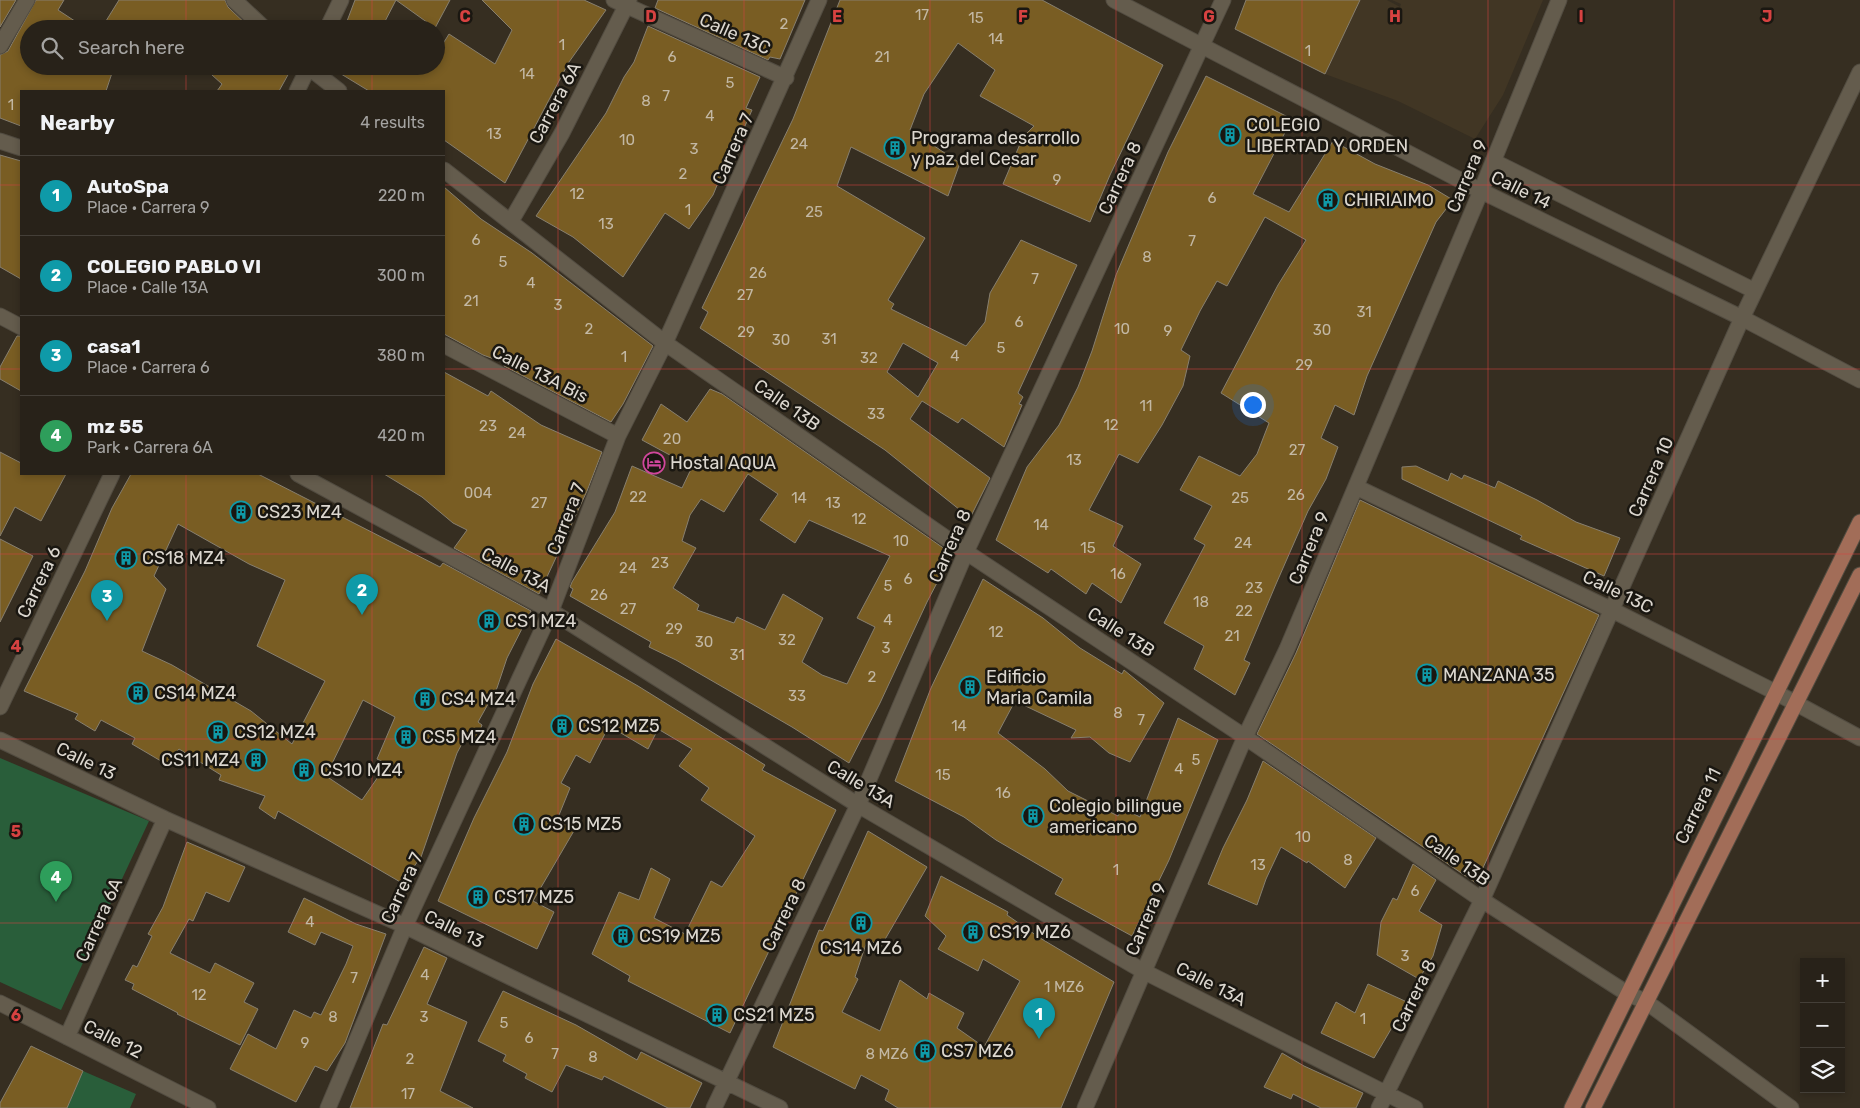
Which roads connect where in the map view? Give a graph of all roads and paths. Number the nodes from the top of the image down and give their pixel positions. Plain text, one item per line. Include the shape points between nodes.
1 (27, 0) edge
2 (234, 0) edge
3 (341, 0) edge
4 (819, 0) edge
5 (1114, 0) edge
6 (1223, 0) edge
7 (1560, 0) edge
8 (623, 2) edge
9 (255, 20) edge
10 (332, 20) edge
11 (0, 46) edge
12 (1203, 46) junction
13 (1860, 72) edge
14 (304, 75) edge
15 (318, 75) edge
16 (786, 78) junction
17 (297, 90) edge
18 (338, 90) edge
19 (0, 141) edge
20 (20, 148) edge
21 (1494, 161) junction
22 (445, 171) edge
23 (1481, 191) junction
24 (512, 221) junction
25 (1755, 291) junction
26 (0, 316) edge
27 (1742, 318) junction
28 (20, 326) edge
29 (665, 343) junction
30 (445, 346) edge
31 (1860, 380) edge
32 (618, 436) junction
33 (112, 475) edge
34 (300, 475) edge
35 (1356, 487) junction
36 (1860, 522) edge
37 (966, 552) junction
38 (1860, 575) edge
39 (1612, 610) junction
40 (551, 611) junction
41 (1775, 692) junction
42 (1794, 704) junction
43 (0, 707) edge
44 (1245, 737) junction
45 (1860, 738) edge
46 (0, 740) edge
47 (858, 805) junction
48 (165, 819) junction
49 (1482, 900) junction
50 (405, 926) junction
51 (1143, 971) junction
52 (1628, 994) junction
53 (1645, 1002) junction
54 (0, 1003) edge
55 (67, 1037) junction
56 (726, 1081) junction
57 (1387, 1093) junction
58 (208, 1108) edge
59 (328, 1108) edge
60 (714, 1108) edge
61 (780, 1108) edge
62 (1085, 1108) edge
63 (1379, 1108) edge
64 (1415, 1108) edge
65 (1572, 1108) edge
66 (1593, 1108) edge
67 (1791, 1108) edge

1 - 11 street
2 - 9 street
3 - 10 street
4 - 16 street, Carrera 7
5 - 12 street, Calle 14
6 - 12 street, Carrera 8
7 - 21 street, Carrera 9
8 - 16 street, Calle 13C
8 - 24 street, Carrera 6A via 562,133
12 - 23 street, Calle 14
12 - 37 street, Carrera 8
13 - 25 street, Carrera 10
14 - 17 street
15 - 18 street
16 - 29 street, Carrera 7
19 - 20 street
21 - 23 street, Carrera 9
21 - 25 street
22 - 24 street, Calle 13B
23 - 27 street, Calle 14
23 - 35 street, Carrera 9
24 - 29 street, Calle 13B
25 - 27 street, Carrera 10
26 - 28 street
27 - 31 street, Calle 14
27 - 39 street, Carrera 10
29 - 32 street, Carrera 7
29 - 37 street, Calle 13B
30 - 32 street, Calle 13A Bis
32 - 40 street, Carrera 7
33 - 43 street, Carrera 6
34 - 40 street, Calle 13A
35 - 39 street, Calle 13C
35 - 44 street, Carrera 9
36 - 41 main road, Carrera 11
37 - 44 street, Calle 13B
37 - 47 street, Carrera 8
38 - 42 main road
39 - 41 street, Calle 13C
39 - 49 street, Carrera 10
40 - 47 street, Calle 13A
40 - 50 street, Carrera 7
41 - 42 street, Calle 13C
41 - 52 main road, Carrera 11
42 - 45 street, Calle 13C
42 - 53 main road
44 - 49 street, Calle 13B
44 - 51 street, Carrera 9
46 - 48 street, Calle 13
47 - 51 street, Calle 13A
47 - 56 street, Carrera 8
48 - 50 street, Calle 13
48 - 55 street, Carrera 6A
49 - 52 street, Calle 13B
49 - 57 street, Carrera 8
50 - 56 street, Calle 13
50 - 59 street, Carrera 7
51 - 57 street, Calle 13A
51 - 62 street, Carrera 9
52 - 53 street, Calle 13B
52 - 65 main road, Carrera 11
53 - 66 main road
53 - 67 street, Calle 13B
54 - 55 street, Calle 12
55 - 58 street, Calle 12
56 - 60 street, Carrera 8
56 - 61 street, Calle 13
57 - 63 street, Carrera 8
57 - 64 street, Calle 13A

